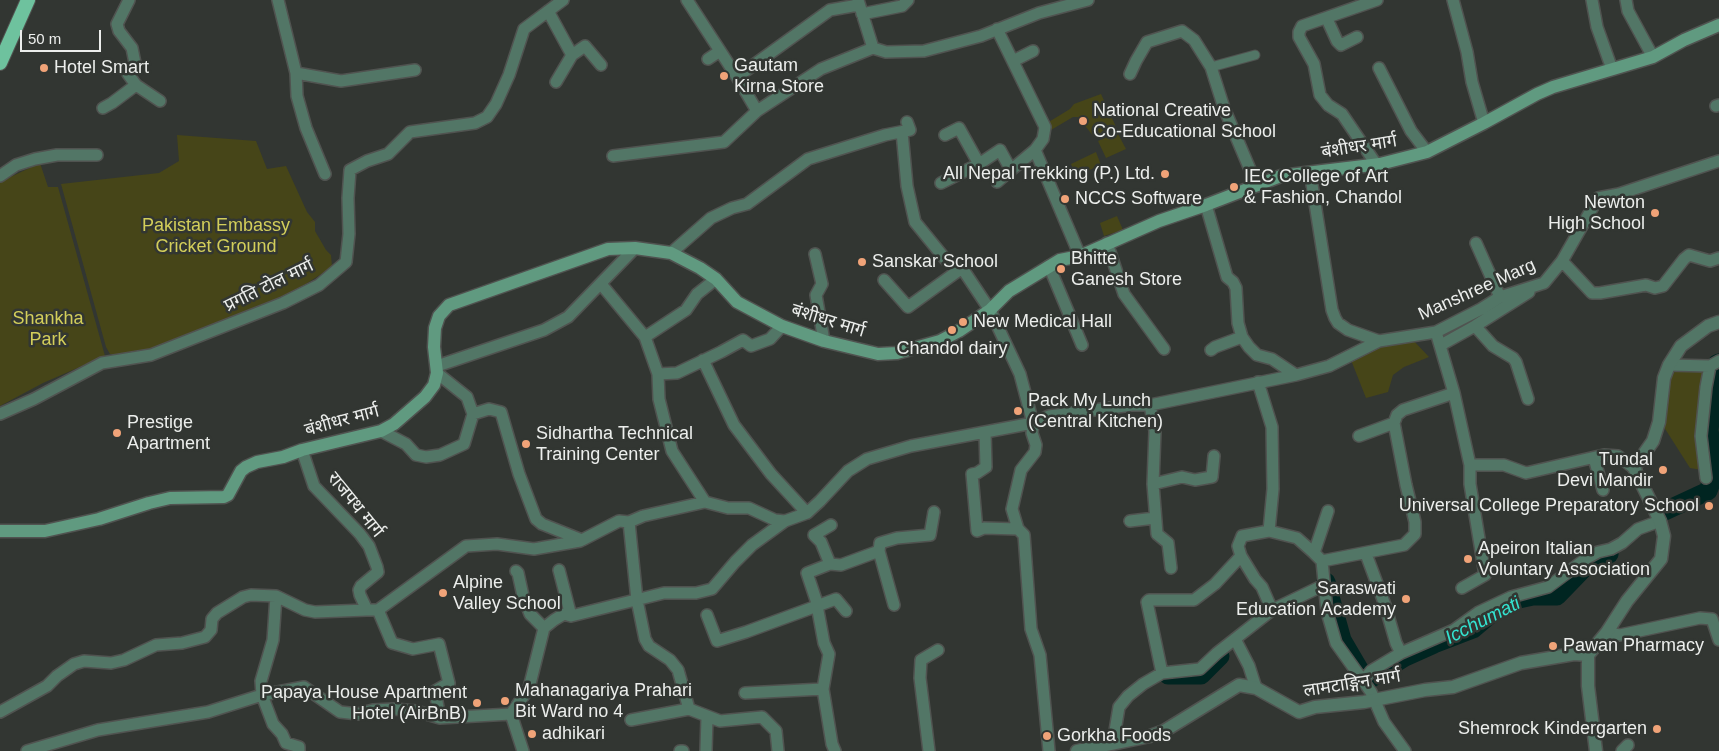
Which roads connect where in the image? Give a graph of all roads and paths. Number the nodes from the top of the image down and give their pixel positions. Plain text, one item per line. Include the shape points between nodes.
1 (28, 0) edge
2 (129, 0) edge
3 (278, 0) edge
4 (563, 0) edge
5 (686, 0) edge
6 (908, 0) edge
7 (1088, 0) edge
8 (1377, 0) edge
9 (1453, 0) edge
10 (1592, 0) edge
11 (1626, 0) edge
12 (859, 6) edge
13 (548, 11) junction
14 (1327, 18) junction
15 (1719, 25) edge
16 (997, 29) junction
17 (1357, 37) dead end
18 (873, 48) junction
19 (720, 51) junction
20 (1033, 51) dead end
21 (572, 55) junction
22 (1255, 55) dead end
23 (1653, 57) junction
24 (708, 59) dead end
25 (1013, 61) junction
26 (0, 63) edge
27 (601, 65) dead end
28 (1211, 67) junction
29 (1379, 68) dead end
30 (1612, 69) junction
31 (415, 70) dead end
32 (296, 73) junction
33 (1130, 74) dead end
34 (737, 77) junction
35 (556, 82) dead end
36 (136, 85) junction
37 (160, 101) dead end
38 (103, 108) dead end
39 (757, 111) junction
40 (1484, 123) junction
41 (946, 135) dead end
42 (1035, 150) junction
43 (1427, 152) junction
44 (97, 156) dead end
45 (613, 156) dead end
46 (1719, 161) edge
47 (979, 164) junction
48 (1376, 164) junction
49 (1011, 170) junction
50 (1310, 172) junction
51 (325, 174) dead end
52 (0, 176) edge
53 (997, 182) dead end
54 (942, 183) dead end
55 (1257, 186) junction
56 (1206, 205) junction
57 (1476, 242) dead end
58 (1107, 243) junction
59 (635, 248) junction
60 (671, 253) junction
61 (814, 254) dead end
62 (1080, 256) junction
63 (1719, 258) edge
64 (1562, 261) junction
65 (1049, 266) junction
66 (962, 268) junction
67 (716, 279) junction
68 (884, 280) dead end
69 (1544, 283) junction
70 (601, 284) junction
71 (1500, 297) junction
72 (990, 310) junction
73 (1719, 322) edge
74 (782, 326) junction
75 (1476, 326) junction
76 (1436, 332) junction
77 (645, 336) junction
78 (1242, 337) junction
79 (824, 341) junction
80 (1379, 341) junction
81 (1082, 345) dead end
82 (1441, 345) junction
83 (1164, 349) dead end
84 (1212, 350) dead end
85 (703, 360) junction
86 (1715, 363) edge
87 (1669, 365) junction
88 (437, 369) junction
89 (658, 374) junction
90 (1296, 375) junction
91 (1258, 382) junction
92 (1454, 393) junction
93 (1528, 399) dead end
94 (1150, 405) junction
95 (0, 414) edge
96 (473, 414) junction
97 (1394, 422) junction
98 (1033, 423) junction
99 (381, 431) junction
100 (985, 432) junction
101 (1359, 436) dead end
102 (302, 450) junction
103 (1214, 456) dead end
104 (1594, 458) junction
105 (1470, 465) junction
106 (1634, 468) junction
107 (1706, 478) dead end
108 (1152, 484) junction
109 (1603, 490) dead end
110 (705, 502) junction
111 (1328, 511) dead end
112 (934, 512) dead end
113 (806, 513) junction
114 (1155, 518) junction
115 (785, 521) junction
116 (1130, 521) dead end
117 (1660, 521) junction
118 (630, 522) junction
119 (832, 525) dead end
120 (1018, 529) junction
121 (0, 531) edge
122 (1269, 531) junction
123 (582, 540) junction
124 (878, 551) junction
125 (1366, 554) junction
126 (1241, 556) junction
127 (1318, 557) junction
128 (830, 564) junction
129 (1171, 568) dead end
130 (559, 570) dead end
131 (516, 571) dead end
132 (1324, 585) junction
133 (1462, 588) dead end
134 (276, 596) junction
135 (637, 600) junction
136 (816, 605) junction
137 (894, 605) dead end
138 (373, 610) junction
139 (1272, 610) junction
140 (846, 611) dead end
141 (707, 615) dead end
142 (571, 616) junction
143 (544, 628) junction
144 (1607, 632) junction
145 (1235, 638) junction
146 (1719, 640) edge
147 (938, 650) dead end
148 (1401, 653) junction
149 (1588, 655) junction
150 (1162, 673) junction
151 (1363, 681) junction
152 (1256, 688) junction
153 (823, 689) junction
154 (745, 693) dead end
155 (262, 694) junction
156 (1373, 700) junction
157 (689, 709) junction
158 (0, 712) edge
159 (510, 714) junction
160 (707, 716) junction
161 (440, 718) junction
162 (631, 720) dead end
163 (1113, 743) junction
164 (27, 751) edge
165 (299, 751) edge
166 (523, 751) edge
167 (706, 751) edge
168 (778, 751) edge
169 (835, 751) edge
170 (929, 751) edge
171 (1049, 751) edge
172 (1077, 751) edge
173 (1405, 751) edge
174 (1596, 751) edge

1 - 26 highway
2 - 36 street via 117,24 132,48 135,63 128,74
3 - 32 street
4 - 13 street, प्रगति टोल मार्ग
5 - 19 street
6 - 12 street via 902,6
7 - 16 street
8 - 14 street
9 - 40 street
10 - 30 street via 1597,27
11 - 23 street via 1628,12
12 - 18 street
12 - 34 street via 830,10
13 - 21 street
13 - 95 street, प्रगति टोल मार्ग via 524,30 509,75 487,117 475,123 410,132 388,154 350,170 346,262 319,285 151,355 102,363
14 - 17 street via 1336,41 1341,45
14 - 48 street via 1302,26 1299,37 1314,64 1320,95 1342,114
15 - 23 main road, बंशीधर मार्ग
16 - 18 street via 924,51 886,52
16 - 25 street
18 - 39 street via 821,68
19 - 24 street
19 - 34 street
20 - 25 street
21 - 27 street via 585,46
21 - 35 street
22 - 28 street
23 - 30 main road, बंशीधर मार्ग
25 - 42 street via 1045,127
28 - 33 street via 1194,40 1182,31 1147,42
28 - 55 street via 1227,116
29 - 43 street via 1411,131
30 - 40 main road, बंशीधर मार्ग via 1553,87
31 - 32 street via 341,81
32 - 51 street via 297,96 306,128
34 - 39 street
36 - 37 street
36 - 38 street
39 - 45 street via 724,142
40 - 43 main road, बंशीधर मार्ग
41 - 47 street via 959,128
42 - 49 street
42 - 62 street
43 - 48 main road, बंशीधर मार्ग
44 - 52 street via 57,155 35,159 16,165
46 - 64 street, Manshree Marg via 1598,198
47 - 49 street via 1000,150
47 - 54 street
48 - 50 main road, बंशीधर मार्ग
49 - 53 street
50 - 55 main road, बंशीधर मार्ग via 1281,176
50 - 80 street via 1335,318 1348,330
55 - 56 main road, बंशीधर मार्ग
56 - 58 main road, बंशीधर मार्ग
56 - 78 street via 1227,277 1236,288
57 - 71 street
58 - 62 main road, बंशीधर मार्ग
58 - 83 street via 1124,294
59 - 60 main road, बंशीधर मार्ग
59 - 70 street
59 - 88 main road, बंशीधर मार्ग via 608,249 449,305 439,316 435,328
60 - 66 street via 711,218 747,204 808,159 886,136 905,127 908,186 915,222 946,260
60 - 67 main road, बंशीधर मार्ग
61 - 79 street via 822,284 816,295
62 - 65 main road, बंशीधर मार्ग
63 - 64 street via 1710,261 1689,255 1663,286 1654,288 1646,285 1600,293 1592,293
64 - 69 street, Manshree Marg
65 - 72 main road, बंशीधर मार्ग via 1009,291
65 - 81 street
66 - 68 street via 908,307
66 - 72 street
67 - 74 main road, बंशीधर मार्ग via 736,302
67 - 77 street via 697,294 686,310
69 - 71 street, Manshree Marg
69 - 75 street
70 - 77 street
70 - 88 street via 568,317 544,330
71 - 76 street, Manshree Marg
72 - 79 main road, बंशीधर मार्ग via 940,341 897,353 878,354
72 - 98 street via 1020,374
73 - 87 street via 1681,346
74 - 79 main road, बंशीधर मार्ग
74 - 85 street via 770,339 751,346 743,340
75 - 82 street
75 - 93 street via 1493,346 1516,362
76 - 80 street, Manshree Marg
76 - 82 street
77 - 89 street
78 - 84 street
78 - 90 street via 1257,355 1272,359
80 - 90 street, Manshree Marg via 1329,366
82 - 92 street
85 - 89 street via 677,373
85 - 113 street via 734,425
86 - 87 street
86 - 107 street via 1706,387 1700,436
87 - 106 street via 1664,378 1659,422
88 - 96 street via 466,397
88 - 99 main road, बंशीधर मार्ग via 434,385 425,397
89 - 110 street via 659,399 672,451
90 - 91 street, Manshree Marg
91 - 94 street, Manshree Marg
91 - 122 street via 1272,427 1273,489
92 - 97 street via 1402,410
92 - 105 street
94 - 98 street, Manshree Marg via 1049,416
94 - 108 street via 1155,431
96 - 99 street via 464,444 440,455 416,455 406,444
96 - 123 street via 489,409 501,412 536,519
97 - 101 street
97 - 125 street via 1415,534 1404,545
98 - 100 street, Manshree Marg
98 - 120 street via 1035,452 1021,470 1012,509
99 - 102 main road, बंशीधर मार्ग
100 - 113 street, Manshree Marg via 911,446 867,459 848,471
100 - 120 street via 986,467 972,474 976,531 984,528
102 - 121 main road, बंशीधर मार्ग via 246,467 224,497 170,498 45,531
102 - 138 street, राजपथ मार्ग via 314,486 368,546 378,572 359,590
103 - 108 street via 1212,477 1195,480 1182,476
104 - 105 street via 1526,473 1504,464
104 - 106 street via 1618,456
104 - 109 street
105 - 133 street via 1470,484 1485,575
106 - 117 street
108 - 114 street
110 - 115 street via 728,508 748,508
110 - 118 street
111 - 127 street
112 - 124 street via 930,536 897,538 880,544
113 - 115 street
114 - 116 street
114 - 129 street via 1157,534 1168,543
115 - 135 street via 752,545 712,589 696,593 664,593
117 - 144 street via 1664,536 1661,558
117 - 148 street via 1638,529 1611,549 1587,558 1548,588 1511,597 1479,612 1454,630
118 - 123 street via 619,521
118 - 135 street
119 - 128 street via 814,535 822,542
120 - 171 street via 1024,535 1031,629 1040,655
122 - 126 street via 1242,536 1238,546
122 - 127 street via 1297,538
123 - 138 street via 534,549 496,544 466,546
124 - 128 street via 841,565
124 - 137 street
125 - 127 street
125 - 148 street
126 - 139 street via 1262,586
126 - 150 street via 1215,584 1194,600 1147,602
127 - 132 street
128 - 136 street via 807,573
130 - 142 street
131 - 143 street via 530,614
132 - 139 street
132 - 151 street via 1327,612 1336,643
134 - 138 street via 315,612
134 - 155 street via 272,640 261,681
134 - 158 street via 251,594 243,597 217,613 205,637 182,643 156,644 124,660 84,660 74,664 47,686
135 - 142 street
135 - 157 street via 645,639 678,670
136 - 140 street via 836,599
136 - 141 street via 717,641
136 - 153 street via 829,654
138 - 161 street, राजपथ मार्ग via 392,643 413,649 439,644 449,683 435,691
139 - 145 street
142 - 143 street via 564,614
143 - 159 street via 529,688
144 - 146 street via 1620,635 1700,618 1712,619
144 - 149 street
145 - 150 street via 1200,669
145 - 152 street
147 - 170 street via 921,660 920,678
148 - 151 street via 1371,671
149 - 156 street, लामटाङ्गिन मार्ग via 1574,654 1520,664 1453,687
149 - 174 street via 1588,686
150 - 163 street via 1143,684 1119,707
151 - 156 street
152 - 156 street, लामटाङ्गिन मार्ग via 1299,712
152 - 163 street via 1239,686 1164,730
153 - 154 street
153 - 169 street
155 - 161 street via 304,687 340,712 358,714 394,709
155 - 164 street via 208,712 98,730
155 - 165 street via 286,743 299,747
156 - 173 street
157 - 160 street
157 - 162 street
159 - 161 street
159 - 166 street
160 - 167 street
160 - 168 street via 720,721 762,717 776,731
163 - 172 street

